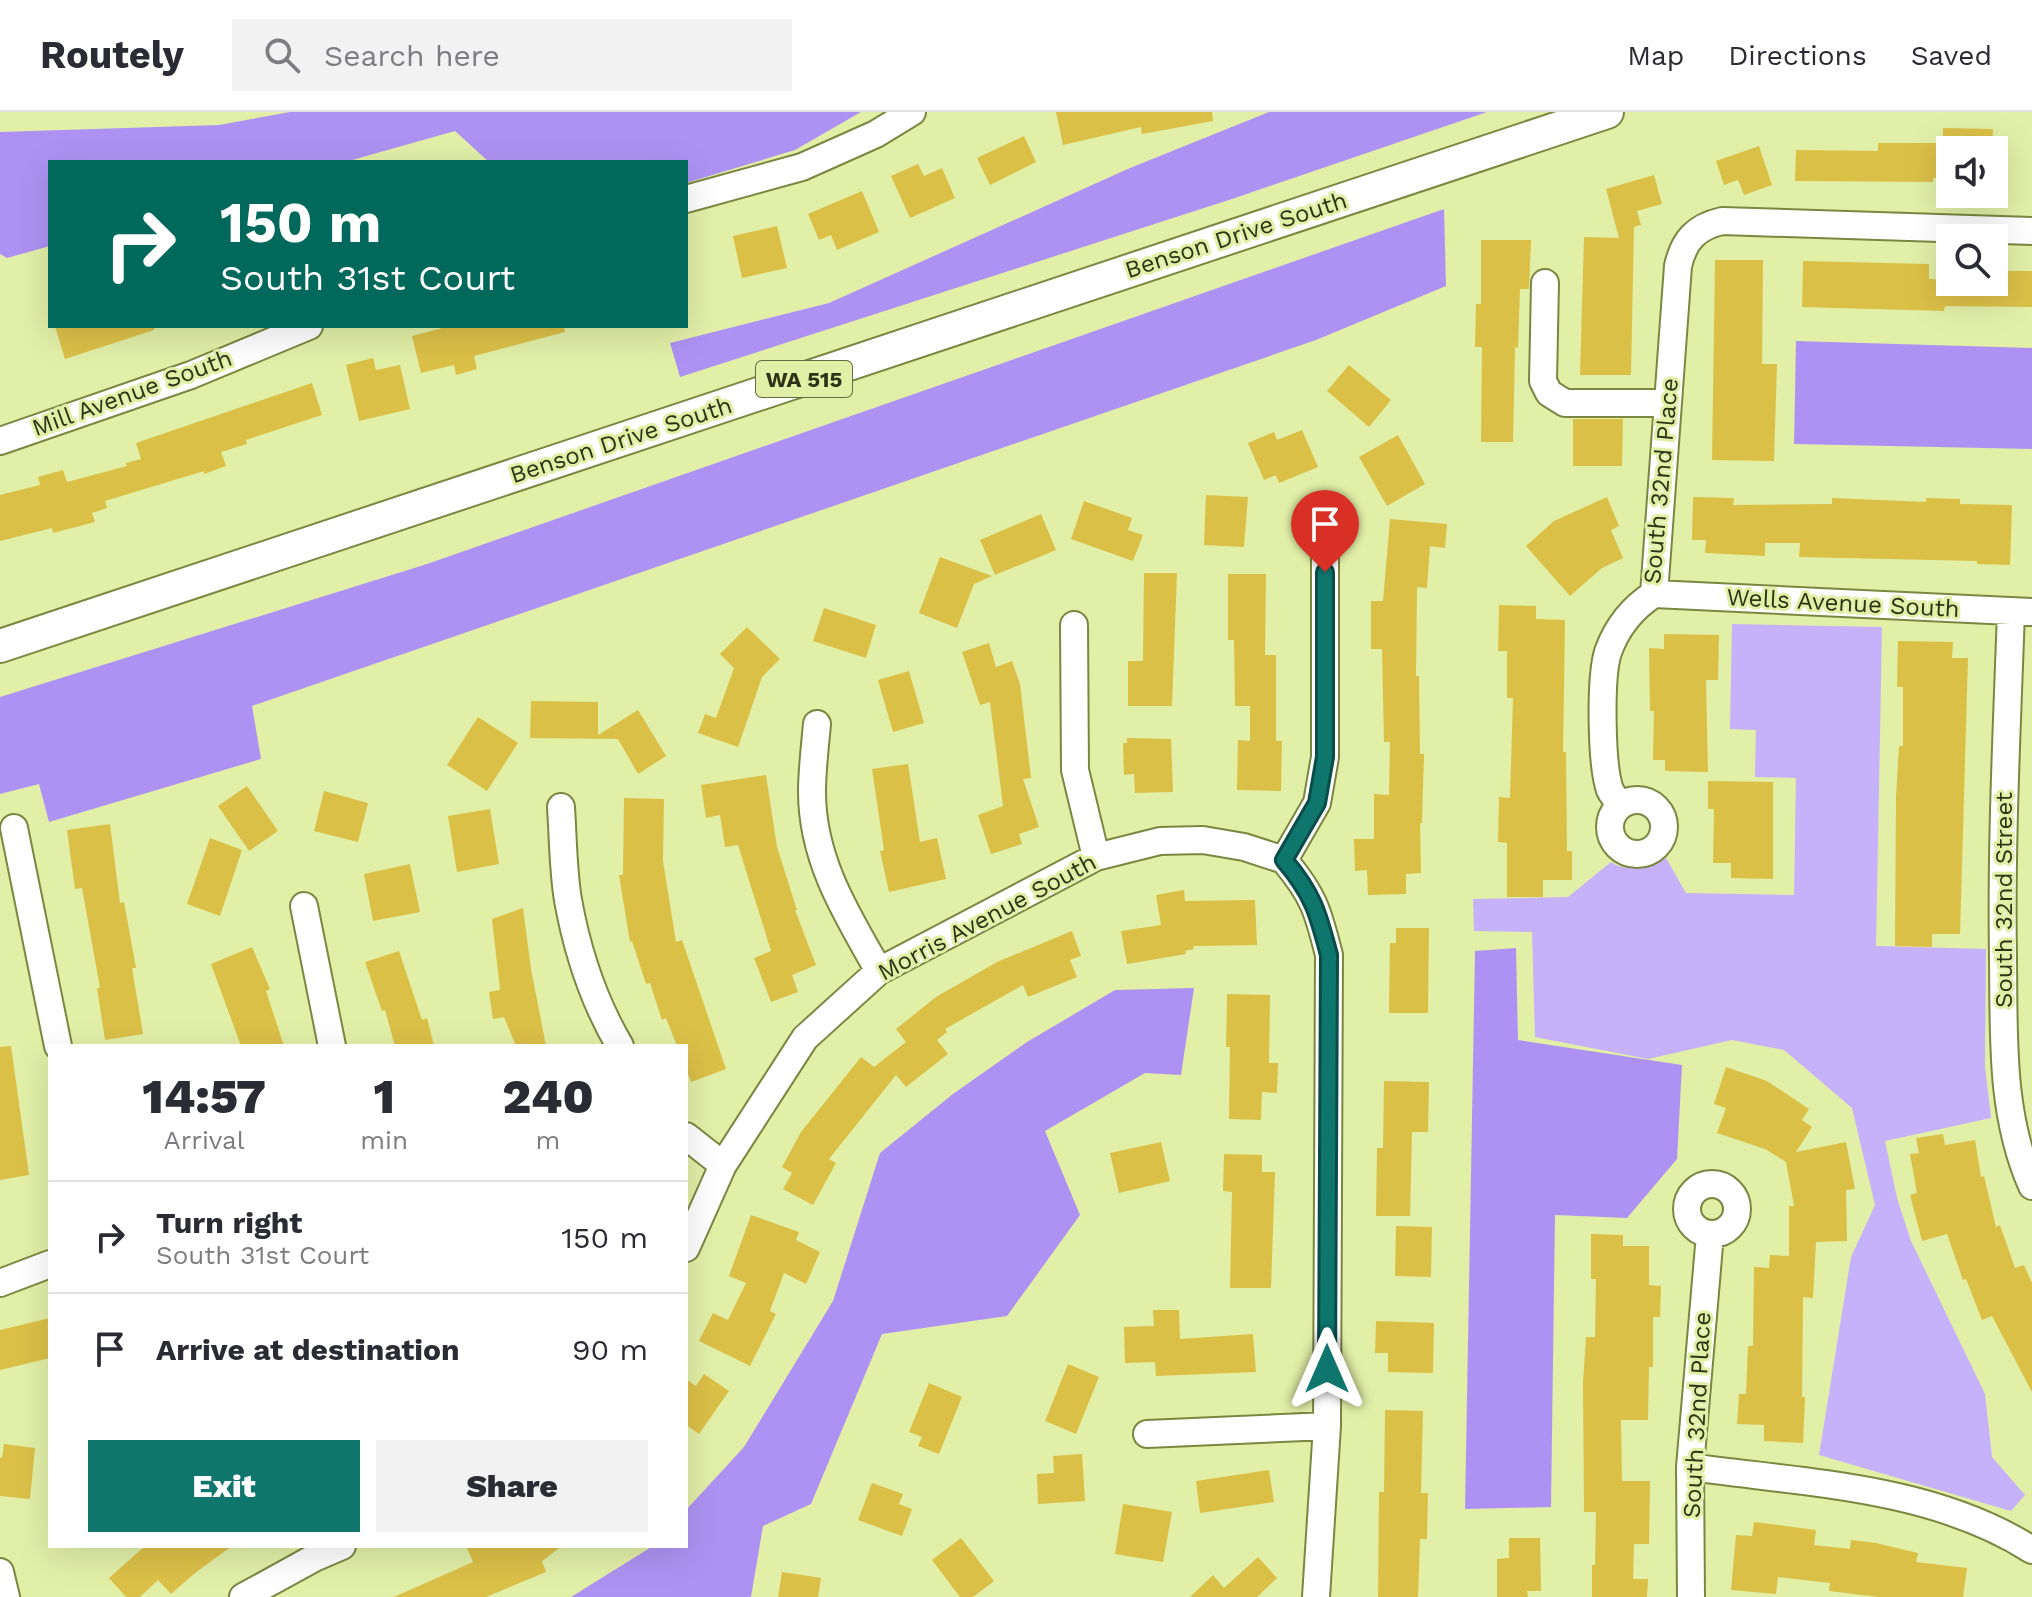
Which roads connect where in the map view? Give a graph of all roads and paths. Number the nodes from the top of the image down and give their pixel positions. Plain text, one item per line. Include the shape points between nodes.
1 (912, 112) edge
2 (1607, 112) edge
3 (688, 198) edge
4 (2032, 231) edge
5 (1545, 283) dead end
6 (304, 328) edge
7 (1668, 403) junction
8 (0, 441) edge
9 (1325, 541) dead end
10 (1654, 594) junction
11 (2022, 611) edge
12 (1074, 625) dead end
13 (0, 646) edge
14 (817, 724) dead end
15 (1621, 805) dead end
16 (561, 807) dead end
17 (14, 828) dead end
18 (1096, 857) junction
19 (1284, 860) junction
20 (304, 906) dead end
21 (879, 971) junction
22 (58, 1044) edge
23 (332, 1044) edge
24 (619, 1044) edge
25 (688, 1138) edge
26 (723, 1165) junction
27 (2032, 1186) edge
28 (1710, 1234) dead end
29 (688, 1244) edge
30 (48, 1265) edge
31 (0, 1283) edge
32 (1327, 1426) junction
33 (1147, 1434) dead end
34 (1690, 1467) junction
35 (331, 1548) edge
36 (2032, 1550) edge
37 (310, 1552) edge
38 (0, 1572) edge
39 (6, 1597) edge
40 (243, 1597) edge
41 (1316, 1597) edge
42 (1691, 1597) edge

1 - 3 street via 802,167
2 - 13 main road, Benson Drive South / WA 515
4 - 7 street, South 32nd Place via 1722,221 1707,225 1692,235 1678,266
5 - 7 street via 1543,381 1549,393 1565,403
6 - 8 street, Mill Avenue South via 191,375
7 - 10 street, South 32nd Place
9 - 19 street via 1325,757 1317,803
10 - 11 street, Wells Avenue South
10 - 15 street, South 32nd Place via 1634,607 1608,654 1606,772 1611,793
11 - 27 street, South 32nd Street via 2002,870 2004,1068 2011,1120
12 - 18 street via 1075,770
14 - 21 street via 812,794 820,853 835,895
16 - 24 street via 568,898 584,965
17 - 22 street
18 - 19 street, Morris Avenue South via 1160,841 1203,840
18 - 21 street, Morris Avenue South
19 - 32 street via 1307,888 1329,955
20 - 23 street
21 - 26 street, Morris Avenue South via 805,1038
25 - 26 street
26 - 29 street, Morris Avenue South
28 - 34 street, South 32nd Place
30 - 31 street
32 - 33 street
32 - 41 street
34 - 36 street via 1878,1492 1972,1519
34 - 42 street, South 32nd Place
35 - 37 street
37 - 40 street
38 - 39 street

